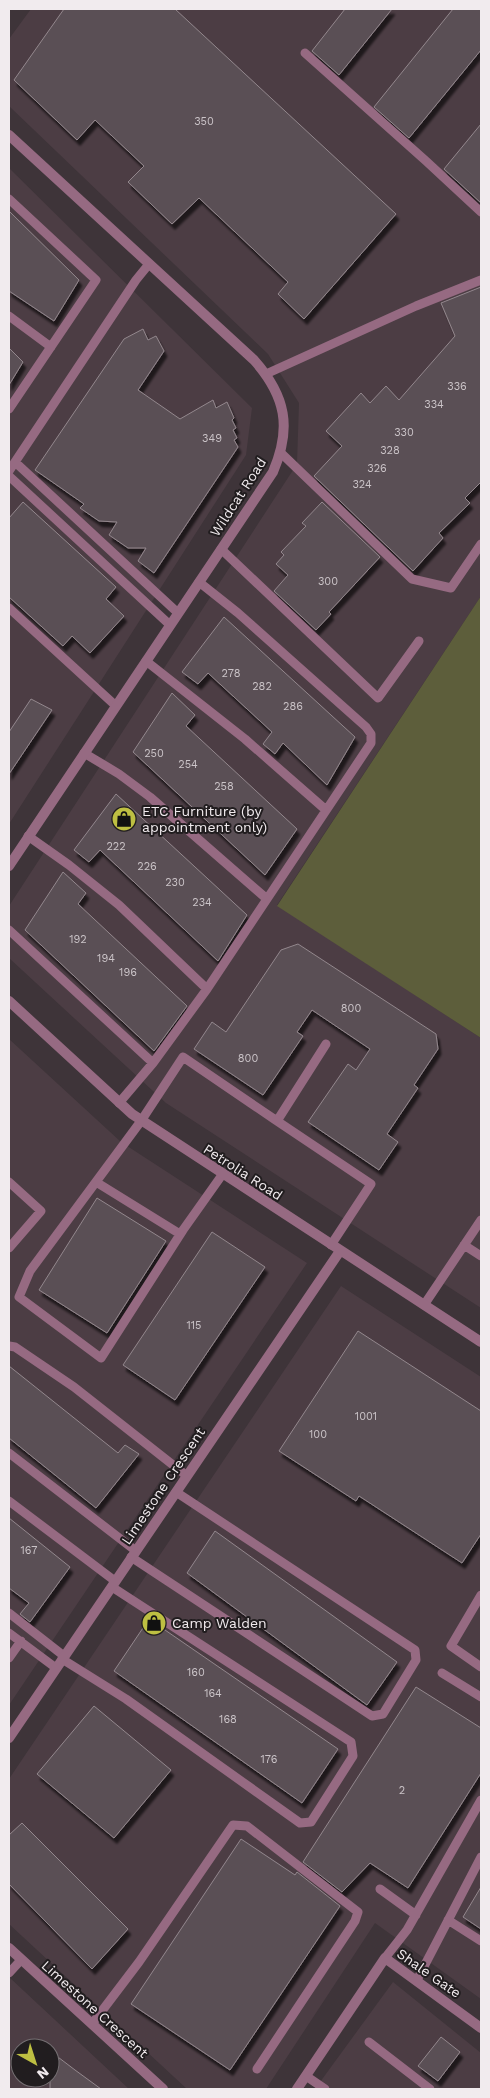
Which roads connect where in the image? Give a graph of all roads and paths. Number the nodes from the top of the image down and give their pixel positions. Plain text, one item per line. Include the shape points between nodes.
1 (304, 53) dead end
2 (9, 135) edge
3 (9, 199) edge
4 (481, 212) edge
5 (149, 264) junction
6 (481, 280) edge
7 (9, 316) edge
8 (51, 347) junction
9 (266, 374) junction
10 (9, 409) edge
11 (281, 453) junction
12 (15, 462) junction
13 (9, 471) edge
14 (9, 476) edge
15 (481, 544) edge
16 (221, 549) junction
17 (199, 582) junction
18 (9, 608) edge
19 (178, 613) junction
20 (170, 626) junction
21 (419, 641) dead end
22 (146, 660) junction
23 (116, 706) junction
24 (84, 754) junction
25 (326, 810) junction
26 (28, 836) junction
27 (9, 866) edge
28 (267, 899) junction
29 (9, 930) edge
30 (207, 989) junction
31 (9, 1001) edge
32 (326, 1044) dead end
33 (153, 1063) junction
34 (119, 1104) junction
35 (141, 1121) junction
36 (278, 1121) junction
37 (222, 1175) junction
38 (9, 1182) edge
39 (96, 1182) junction
40 (481, 1220) edge
41 (180, 1234) junction
42 (331, 1245) junction
43 (464, 1245) junction
44 (9, 1248) edge
45 (340, 1251) junction
46 (481, 1256) edge
47 (424, 1305) junction
48 (481, 1342) edge
49 (9, 1346) edge
50 (9, 1453) edge
51 (187, 1476) junction
52 (176, 1492) junction
53 (9, 1501) edge
54 (134, 1554) junction
55 (113, 1584) junction
56 (481, 1595) edge
57 (9, 1612) edge
58 (9, 1633) edge
59 (21, 1641) junction
60 (63, 1657) junction
61 (9, 1658) edge
62 (481, 1667) edge
63 (56, 1668) junction
64 (442, 1672) dead end
65 (481, 1696) edge
66 (9, 1738) edge
67 (481, 1800) edge
68 (481, 1857) edge
69 (380, 1889) dead end
70 (416, 1915) junction
71 (448, 1920) junction
72 (481, 1941) edge
73 (9, 1948) edge
74 (384, 1958) junction
75 (21, 1960) junction
76 (9, 1973) edge
77 (417, 1980) junction
78 (92, 2024) junction
79 (481, 2028) edge
80 (369, 2042) dead end
81 (257, 2069) dead end
82 (306, 2076) junction
83 (163, 2089) edge
84 (297, 2089) edge
85 (325, 2089) edge
86 (430, 2089) edge

1 - 4 lane
2 - 5 street, Wildcat Road
3 - 8 lane via 96,280
5 - 9 street, Wildcat Road
5 - 12 lane
6 - 9 lane
7 - 8 lane
8 - 10 lane
9 - 11 street, Wildcat Road via 283,411 285,431
11 - 15 lane via 412,579 451,588
11 - 16 street, Wildcat Road via 273,472
12 - 13 lane
12 - 19 lane
14 - 20 lane
16 - 17 street, Wildcat Road
16 - 21 lane via 378,698
17 - 19 street, Wildcat Road
17 - 25 lane via 371,734 371,743
18 - 23 lane
19 - 20 street, Wildcat Road
20 - 22 street, Wildcat Road
22 - 23 street, Wildcat Road
22 - 25 lane via 245,739
23 - 24 street, Wildcat Road
24 - 26 street, Wildcat Road
24 - 28 lane via 150,797
25 - 28 lane
26 - 27 street, Wildcat Road
26 - 30 lane via 119,905
28 - 30 lane
29 - 33 lane
30 - 33 lane
31 - 34 street, Petrolia Road
32 - 36 lane
33 - 34 lane
34 - 35 street, Petrolia Road
35 - 36 lane via 183,1057
35 - 37 street, Petrolia Road
35 - 39 lane
36 - 42 lane via 370,1184
37 - 41 lane
37 - 42 street, Petrolia Road
38 - 44 lane via 41,1211
39 - 41 lane
39 - 41 lane via 30,1271 19,1297 101,1358
40 - 43 lane
42 - 45 street, Petrolia Road
43 - 46 lane
43 - 47 lane
45 - 47 street, Petrolia Road
45 - 51 street, Limestone Crescent
47 - 48 street, Petrolia Road
49 - 51 lane via 74,1387
50 - 54 lane
51 - 52 street, Limestone Crescent
52 - 54 street, Limestone Crescent
52 - 54 lane via 415,1650 416,1660 384,1714 372,1716
53 - 55 lane
54 - 55 street, Limestone Crescent
55 - 60 street, Limestone Crescent
55 - 60 lane via 350,1742 353,1756 311,1822 300,1824
56 - 62 lane via 451,1646
57 - 60 lane
58 - 59 lane
59 - 61 lane
59 - 63 lane
60 - 63 street, Limestone Crescent
63 - 66 street, Limestone Crescent
64 - 65 lane
67 - 70 lane
68 - 71 lane
69 - 70 lane
70 - 74 lane
71 - 72 lane
71 - 77 lane
73 - 75 street, Limestone Crescent
74 - 77 street, Shale Gate
74 - 82 street
75 - 76 lane
75 - 78 street, Limestone Crescent
77 - 79 street, Shale Gate
78 - 81 lane via 140,1962 233,1825 247,1826 358,1912
78 - 83 street, Limestone Crescent
80 - 86 lane
82 - 84 street
82 - 85 lane

